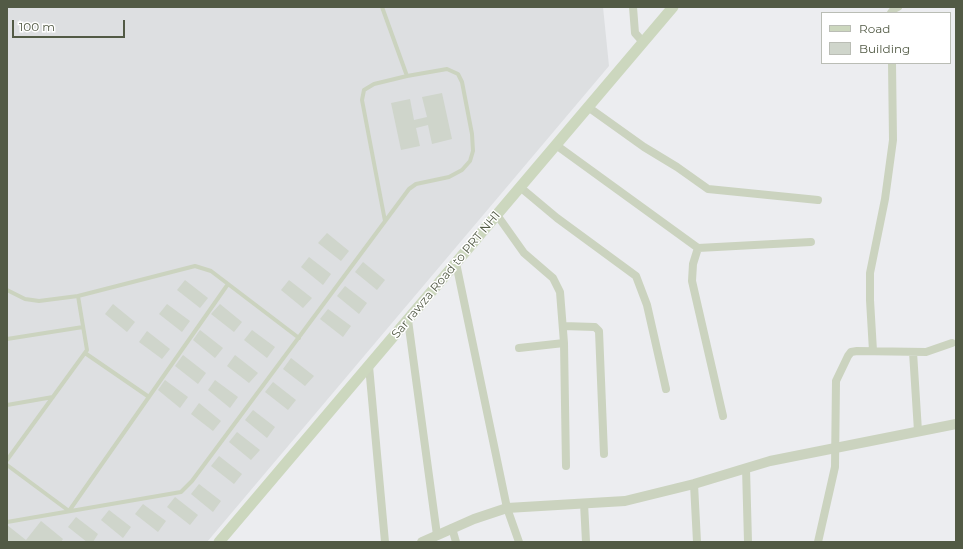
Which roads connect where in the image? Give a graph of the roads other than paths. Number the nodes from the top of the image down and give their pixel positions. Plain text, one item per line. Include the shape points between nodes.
1 (382, 7) edge
2 (633, 7) edge
3 (673, 7) edge
4 (643, 42) junction
5 (892, 64) edge
6 (407, 76) junction
7 (588, 107) junction
8 (556, 145) junction
9 (520, 187) junction
10 (818, 200) dead end
11 (497, 215) junction
12 (385, 221) junction
13 (811, 242) dead end
14 (698, 248) junction
15 (456, 263) junction
16 (228, 284) junction
17 (7, 290) edge
18 (78, 296) junction
19 (408, 320) junction
20 (563, 326) junction
21 (83, 327) junction
22 (299, 338) junction
23 (7, 339) edge
24 (564, 343) junction
25 (952, 343) dead end
26 (519, 348) dead end
27 (873, 351) junction
28 (913, 352) junction
29 (85, 353) junction
30 (369, 366) junction
31 (666, 389) dead end
32 (53, 397) junction
33 (149, 397) junction
34 (7, 405) edge
35 (723, 416) dead end
36 (956, 424) edge
37 (918, 431) junction
38 (835, 447) junction
39 (604, 454) dead end
40 (7, 460) edge
41 (7, 465) edge
42 (566, 466) dead end
43 (746, 468) junction
44 (694, 484) junction
45 (584, 503) junction
46 (507, 508) junction
47 (69, 511) junction
48 (7, 522) edge
49 (452, 528) junction
50 (437, 535) junction
51 (219, 542) edge
52 (385, 542) edge
53 (422, 542) edge
54 (456, 542) edge
55 (519, 542) edge
56 (586, 542) edge
57 (697, 542) edge
58 (748, 542) edge
59 (818, 542) edge

1 - 6 lane
2 - 4 street via 635,33
3 - 4 main road, Sar rawza Road to PRT NH1
4 - 7 main road, Sar rawza Road to PRT NH1
5 - 27 street via 894,140 870,273
6 - 12 lane via 374,84 364,90 362,100
6 - 12 lane via 447,69 458,74 462,82 473,151 470,161 462,170 449,177 416,184 409,189
7 - 8 main road, Sar rawza Road to PRT NH1
7 - 10 street via 708,189
8 - 9 main road, Sar rawza Road to PRT NH1
8 - 14 street
9 - 11 main road, Sar rawza Road to PRT NH1
9 - 31 street via 557,218 636,276 643,290
11 - 15 main road, Sar rawza Road to PRT NH1
11 - 20 street via 524,253 557,284
12 - 22 lane
13 - 14 street
14 - 35 street via 693,264 692,281
15 - 19 main road, Sar rawza Road to PRT NH1
15 - 46 street
16 - 18 lane via 211,271 195,266
16 - 22 lane
16 - 33 lane
17 - 18 lane via 25,299
18 - 21 lane
19 - 30 main road, Sar rawza Road to PRT NH1
19 - 50 street
20 - 24 street
20 - 39 street via 595,327 599,331
21 - 23 lane
21 - 29 lane via 87,350
22 - 47 lane via 192,481 181,492
24 - 26 street
24 - 42 street
25 - 28 street via 926,352
27 - 28 street
27 - 38 street via 851,352 836,381
28 - 37 street
29 - 32 lane
29 - 33 lane
30 - 51 main road, Sar rawza Road to PRT NH1
30 - 52 street
32 - 34 lane
32 - 40 lane
33 - 47 lane
36 - 37 street
37 - 38 street
38 - 43 street
38 - 59 street via 835,467
41 - 47 lane
43 - 44 street
43 - 58 street
44 - 45 street via 625,501
44 - 57 street
45 - 46 street
45 - 56 street
46 - 49 street
46 - 55 street
47 - 48 lane
49 - 50 street
49 - 54 street
50 - 53 street

